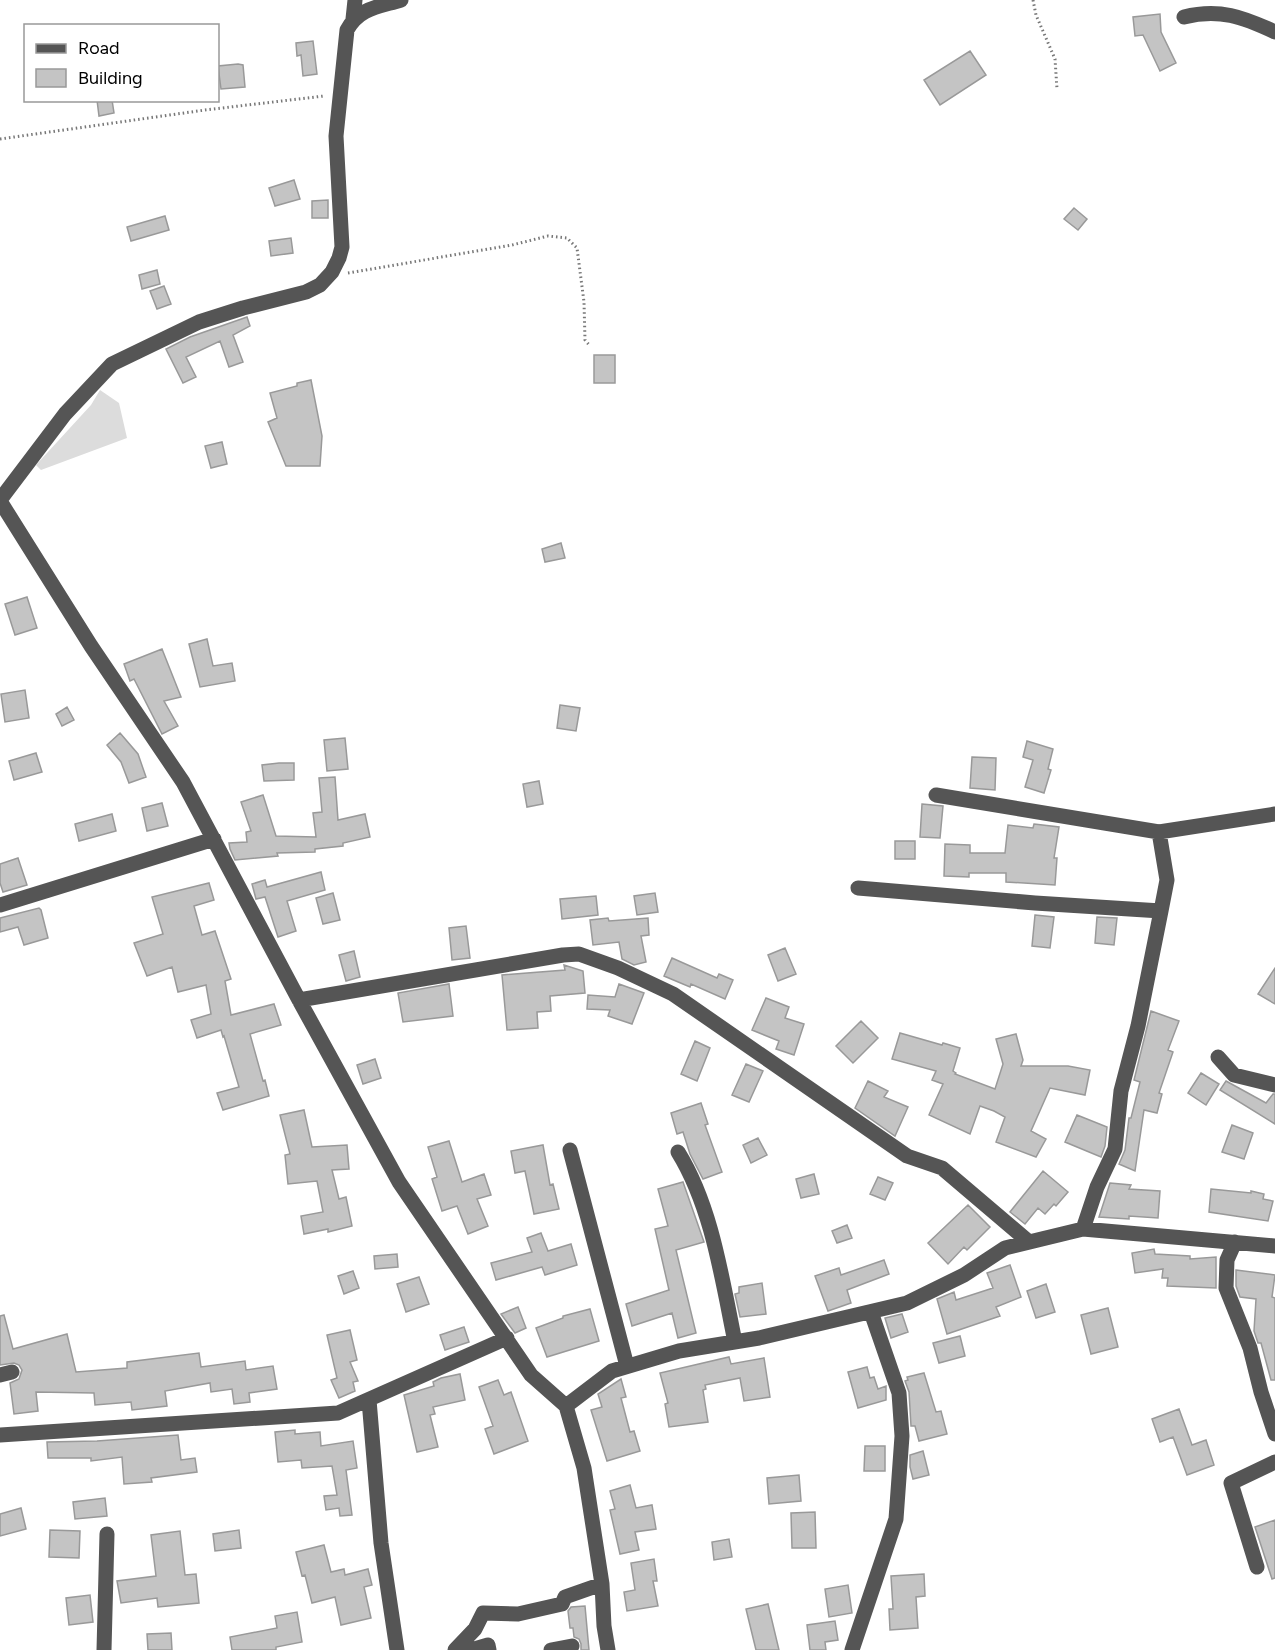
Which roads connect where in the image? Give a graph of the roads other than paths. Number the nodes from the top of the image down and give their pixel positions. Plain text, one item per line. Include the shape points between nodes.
1 (355, 0) edge
2 (401, 0) edge
3 (1184, 17) dead end
4 (353, 19) junction
5 (1275, 32) edge
6 (0, 501) edge
7 (936, 795) dead end
8 (1275, 814) edge
9 (1159, 832) junction
10 (214, 839) junction
11 (858, 888) dead end
12 (0, 905) edge
13 (1161, 911) junction
14 (299, 1000) junction
15 (1218, 1058) dead end
16 (1275, 1085) edge
17 (570, 1150) dead end
18 (678, 1152) dead end
19 (1083, 1229) junction
20 (1029, 1242) junction
21 (1235, 1242) junction
22 (1275, 1246) edge
23 (871, 1312) junction
24 (507, 1338) junction
25 (735, 1342) junction
26 (627, 1366) junction
27 (369, 1400) junction
28 (566, 1406) junction
29 (1275, 1434) edge
30 (0, 1435) edge
31 (1275, 1462) edge
32 (106, 1534) dead end
33 (1257, 1567) dead end
34 (602, 1584) junction
35 (572, 1646) dead end
36 (104, 1650) edge
37 (397, 1650) edge
38 (455, 1650) edge
39 (471, 1650) edge
40 (489, 1650) edge
41 (551, 1650) edge
42 (608, 1650) edge
43 (852, 1650) edge

1 - 4 street
2 - 4 street via 369,9
3 - 5 street via 1204,12 1244,18
4 - 6 street via 348,30 336,136 342,247 326,278 306,292 199,322 112,364 65,414
6 - 10 street via 183,782
7 - 9 street
8 - 9 street
9 - 13 street via 1167,880
10 - 12 street
10 - 14 street
11 - 13 street
13 - 19 street via 1121,1091 1114,1149
14 - 20 street via 579,954 673,994 907,1156 942,1168
14 - 24 street via 399,1182
15 - 16 street via 1234,1075
17 - 26 street
18 - 25 street via 689,1170 716,1248
19 - 20 street
19 - 21 street
20 - 23 street via 1005,1248 964,1275 907,1303
21 - 22 street
21 - 29 street via 1227,1260 1226,1288 1250,1348
23 - 25 street
23 - 43 street via 899,1393 902,1436 896,1519
24 - 27 street
24 - 28 street via 531,1375
25 - 26 street via 679,1351
26 - 28 street via 612,1371
27 - 30 street via 338,1413
27 - 37 street via 381,1543
28 - 34 street via 584,1468
31 - 33 street via 1231,1483
32 - 36 street
34 - 38 street via 565,1597 561,1604 519,1614 483,1613 475,1629
34 - 42 street
35 - 41 street
39 - 40 street via 488,1645

